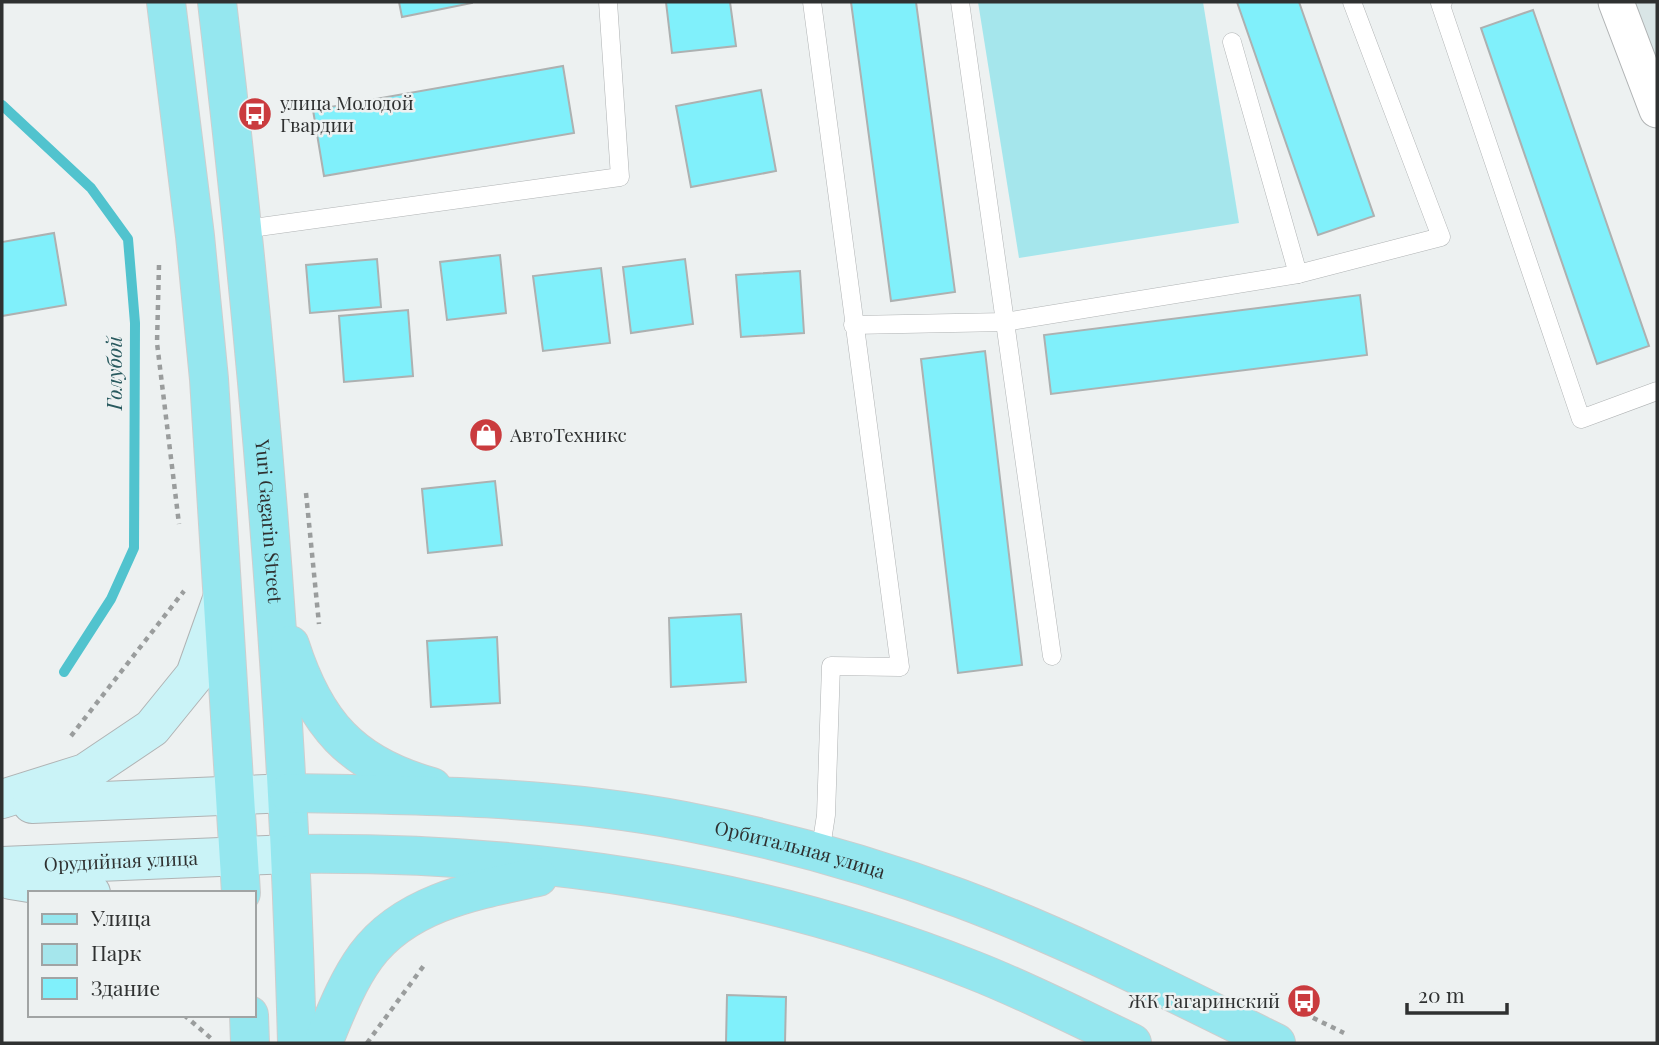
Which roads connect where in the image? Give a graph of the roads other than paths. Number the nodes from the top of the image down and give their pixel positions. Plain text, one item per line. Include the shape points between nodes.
1 (166, 2) edge
2 (218, 2) edge
3 (608, 2) edge
4 (812, 2) edge
5 (960, 2) edge
6 (1352, 2) edge
7 (1443, 2) edge
8 (1616, 2) edge
9 (1232, 42) dead end
10 (1657, 110) edge
11 (245, 229) junction
12 (1298, 274) junction
13 (1005, 322) junction
14 (853, 325) junction
15 (1657, 391) edge
16 (273, 592) junction
17 (222, 599) junction
18 (1052, 656) dead end
19 (289, 793) junction
20 (235, 794) junction
21 (468, 796) junction
22 (2, 799) edge
23 (2, 806) edge
24 (820, 853) junction
25 (292, 854) junction
26 (2, 866) edge
27 (579, 867) junction
28 (240, 874) edge
29 (2, 877) edge
30 (80, 891) edge
31 (248, 1017) edge
32 (237, 1036) edge
33 (297, 1043) edge
34 (323, 1043) edge
35 (1132, 1043) edge
36 (1276, 1043) edge

1 - 17 main road via 205,340
2 - 11 main road, Yuri Gagarin Street
3 - 11 lane via 620,177
4 - 14 lane
5 - 13 lane
6 - 12 lane via 1441,237
7 - 15 lane via 1581,419
8 - 10 street
9 - 12 lane
11 - 16 main road, Yuri Gagarin Street
12 - 13 lane
13 - 14 lane
13 - 18 lane
14 - 24 lane via 900,667 831,666 826,815
16 - 19 main road, Yuri Gagarin Street
16 - 21 main road via 302,682 325,722 354,751 390,770
17 - 20 main road
17 - 22 main road via 195,675 152,728 85,774
19 - 20 main road
19 - 21 main road, Орбитальная улица
19 - 25 main road, Yuri Gagarin Street
20 - 23 main road
20 - 28 main road
21 - 24 main road, Орбитальная улица via 682,821
24 - 36 main road, Орбитальная улица via 995,913
25 - 27 main road via 354,853
25 - 28 main road, Орудийная улица
25 - 33 main road, Yuri Gagarin Street
26 - 28 main road, Орудийная улица
27 - 34 main road via 471,892 412,915 366,956
27 - 35 main road via 679,883 890,940 973,970
29 - 30 main road
31 - 32 main road

